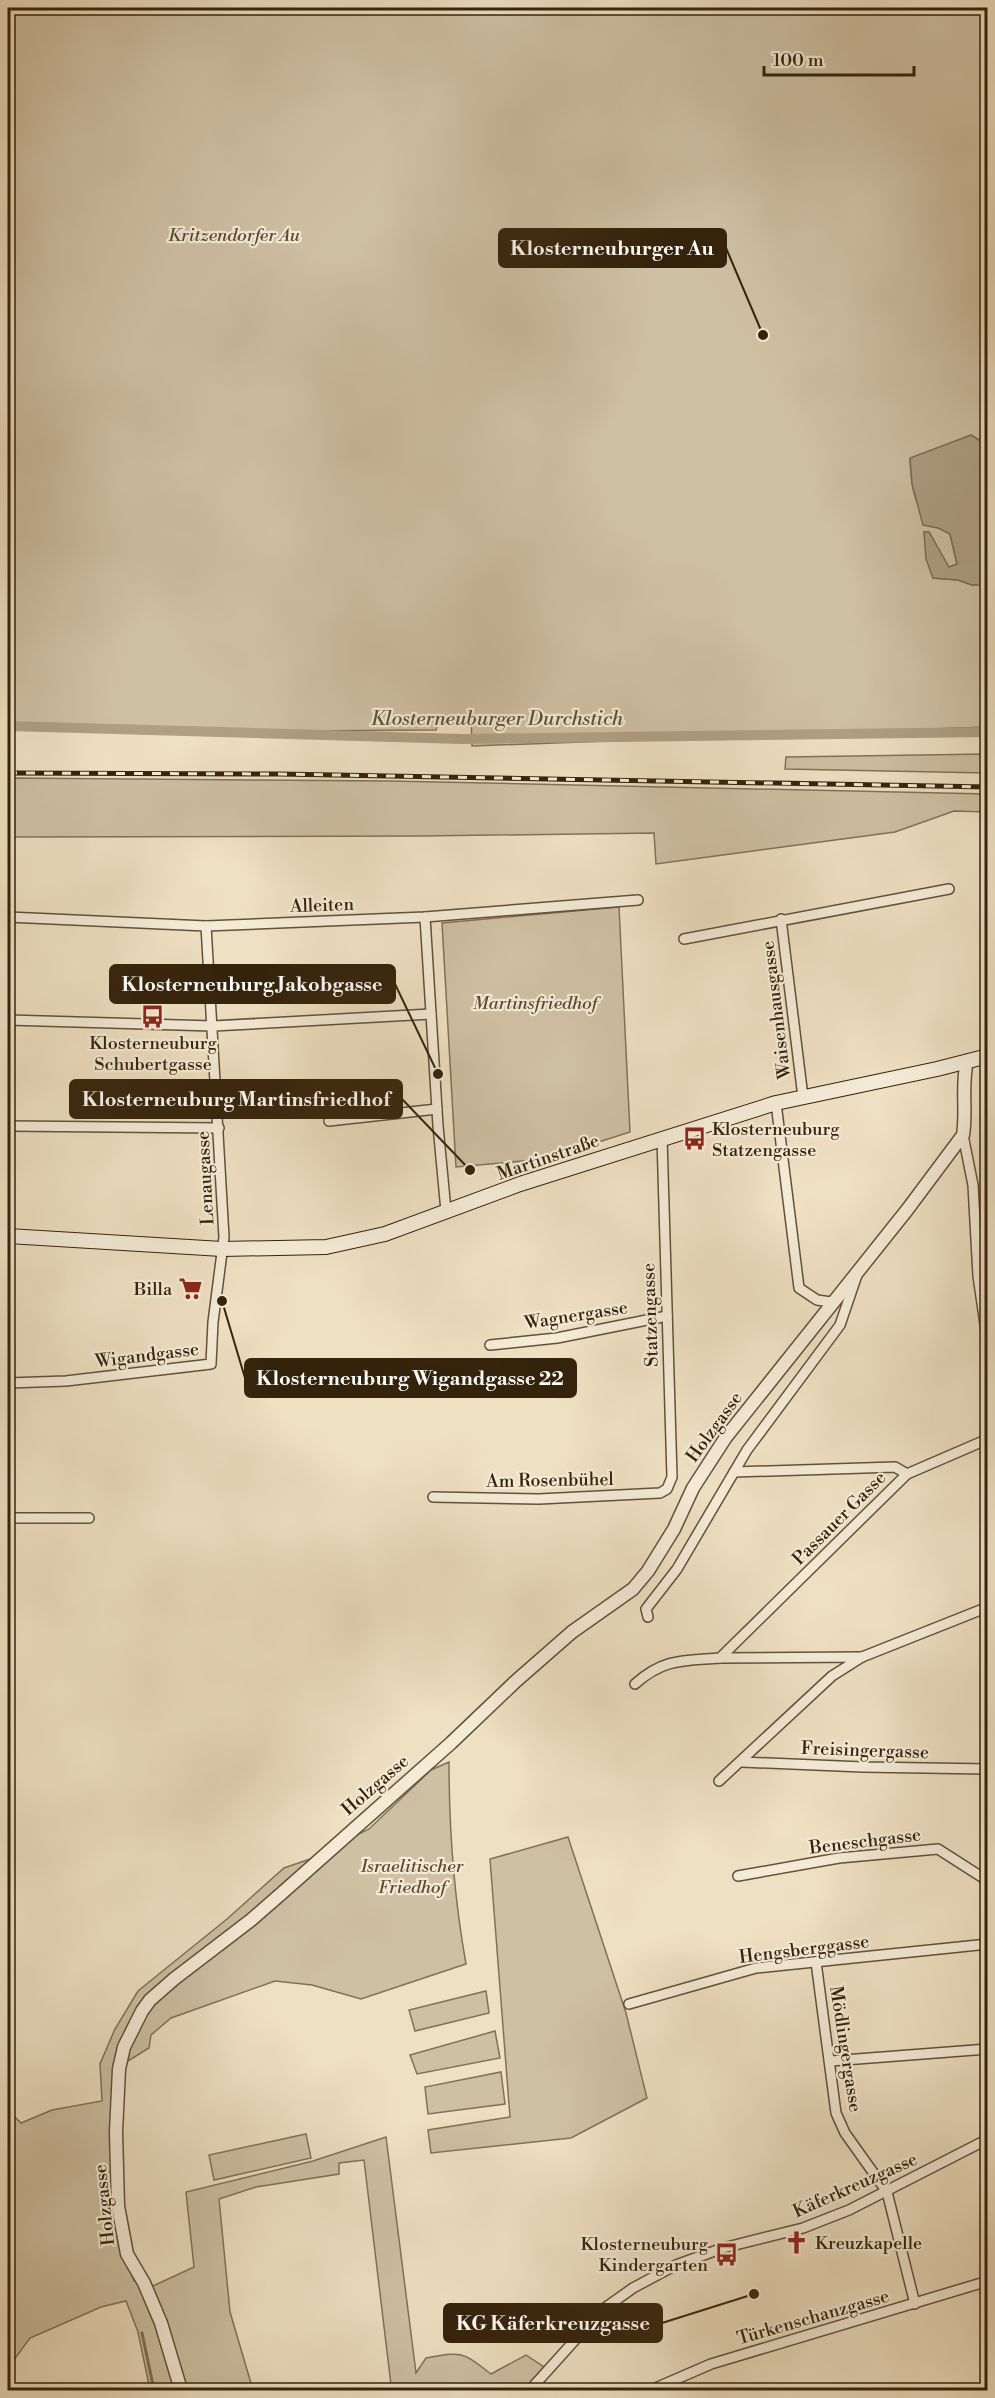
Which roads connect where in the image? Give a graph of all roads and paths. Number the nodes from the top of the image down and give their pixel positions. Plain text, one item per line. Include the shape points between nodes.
1 (949, 889) dead end
2 (638, 900) dead end
3 (8, 916) edge
4 (425, 917) junction
5 (782, 919) junction
6 (206, 926) junction
7 (684, 939) dead end
8 (431, 1014) junction
9 (8, 1020) edge
10 (213, 1026) junction
11 (987, 1056) edge
12 (968, 1061) junction
13 (803, 1097) junction
14 (776, 1102) junction
15 (437, 1109) junction
16 (329, 1121) dead end
17 (8, 1126) edge
18 (219, 1128) junction
19 (963, 1135) junction
20 (662, 1138) junction
21 (446, 1211) junction
22 (8, 1236) edge
23 (222, 1249) junction
24 (861, 1266) junction
25 (983, 1275) edge
26 (831, 1302) junction
27 (667, 1316) junction
28 (490, 1345) dead end
29 (987, 1345) edge
30 (8, 1383) edge
31 (987, 1439) edge
32 (734, 1472) junction
33 (907, 1474) junction
34 (668, 1489) joint
35 (433, 1497) dead end
36 (8, 1518) edge
37 (89, 1518) dead end
38 (987, 1607) edge
39 (648, 1617) dead end
40 (862, 1657) junction
41 (720, 1658) junction
42 (634, 1683) dead end
43 (742, 1762) junction
44 (987, 1769) edge
45 (719, 1781) dead end
46 (738, 1876) dead end
47 (987, 1881) edge
48 (987, 1944) edge
49 (816, 1962) junction
50 (629, 2004) dead end
51 (987, 2049) edge
52 (831, 2061) junction
53 (987, 2139) edge
54 (886, 2192) junction
55 (987, 2281) edge
56 (915, 2304) junction
57 (181, 2391) edge
58 (530, 2391) edge
59 (651, 2391) edge

1 - 5 street, Waisenhausgasse
2 - 4 street, Alleiten
3 - 6 street, Alleiten
4 - 6 street, Alleiten
4 - 8 street
5 - 7 street, Waisenhausgasse
5 - 13 street, Waisenhausgasse
6 - 10 street, Lenaugasse
8 - 10 street
8 - 15 street
9 - 10 street
10 - 18 street, Lenaugasse
11 - 12 main road, Martinstraße
12 - 13 main road, Martinstraße
12 - 19 street
13 - 14 main road, Martinstraße
14 - 20 main road, Martinstraße
14 - 26 street via 799,1288 818,1300
15 - 16 street
15 - 21 street
17 - 18 street
18 - 23 street, Lenaugasse
19 - 24 street, Holzgasse
19 - 25 street
20 - 21 main road, Martinstraße
20 - 27 street, Statzengasse
21 - 23 main road, Martinstraße via 385,1234 326,1247
22 - 23 main road, Martinstraße
23 - 30 street, Wigandgasse via 211,1364 66,1381
24 - 26 street, Holzgasse
24 - 32 street, Holzgasse via 840,1325
25 - 29 street
26 - 57 street, Holzgasse via 726,1437 693,1488 674,1529 633,1589 572,1632 274,1900 174,1979 141,2011 124,2047 119,2069 118,2206 127,2254 161,2323
27 - 28 street, Wagnergasse via 557,1338
27 - 34 street, Statzengasse via 672,1477
31 - 33 street
32 - 33 street, Passauer Gasse via 895,1467
32 - 39 street, Holzgasse via 677,1569 646,1609
33 - 41 street, Passauer Gasse
34 - 35 street, Am Rosenbühel via 660,1493 539,1499
36 - 37 street
38 - 40 street
40 - 41 street
40 - 43 street via 832,1676
41 - 42 street via 672,1661
43 - 44 street, Freisingergasse
43 - 45 street
46 - 47 street, Beneschgasse via 839,1858 938,1849
48 - 49 street, Hengsberggasse
49 - 50 street, Hengsberggasse via 756,1968
49 - 52 street, Mödlingergasse
51 - 52 street
52 - 54 street, Mödlingergasse via 836,2113 845,2133
53 - 54 street, Käferkreuzgasse
54 - 56 street, Mödlingergasse
54 - 58 street, Käferkreuzgasse via 803,2228 723,2248 676,2265 633,2288 602,2310
55 - 56 street, Türkenschanzgasse
56 - 59 street, Türkenschanzgasse via 711,2364

